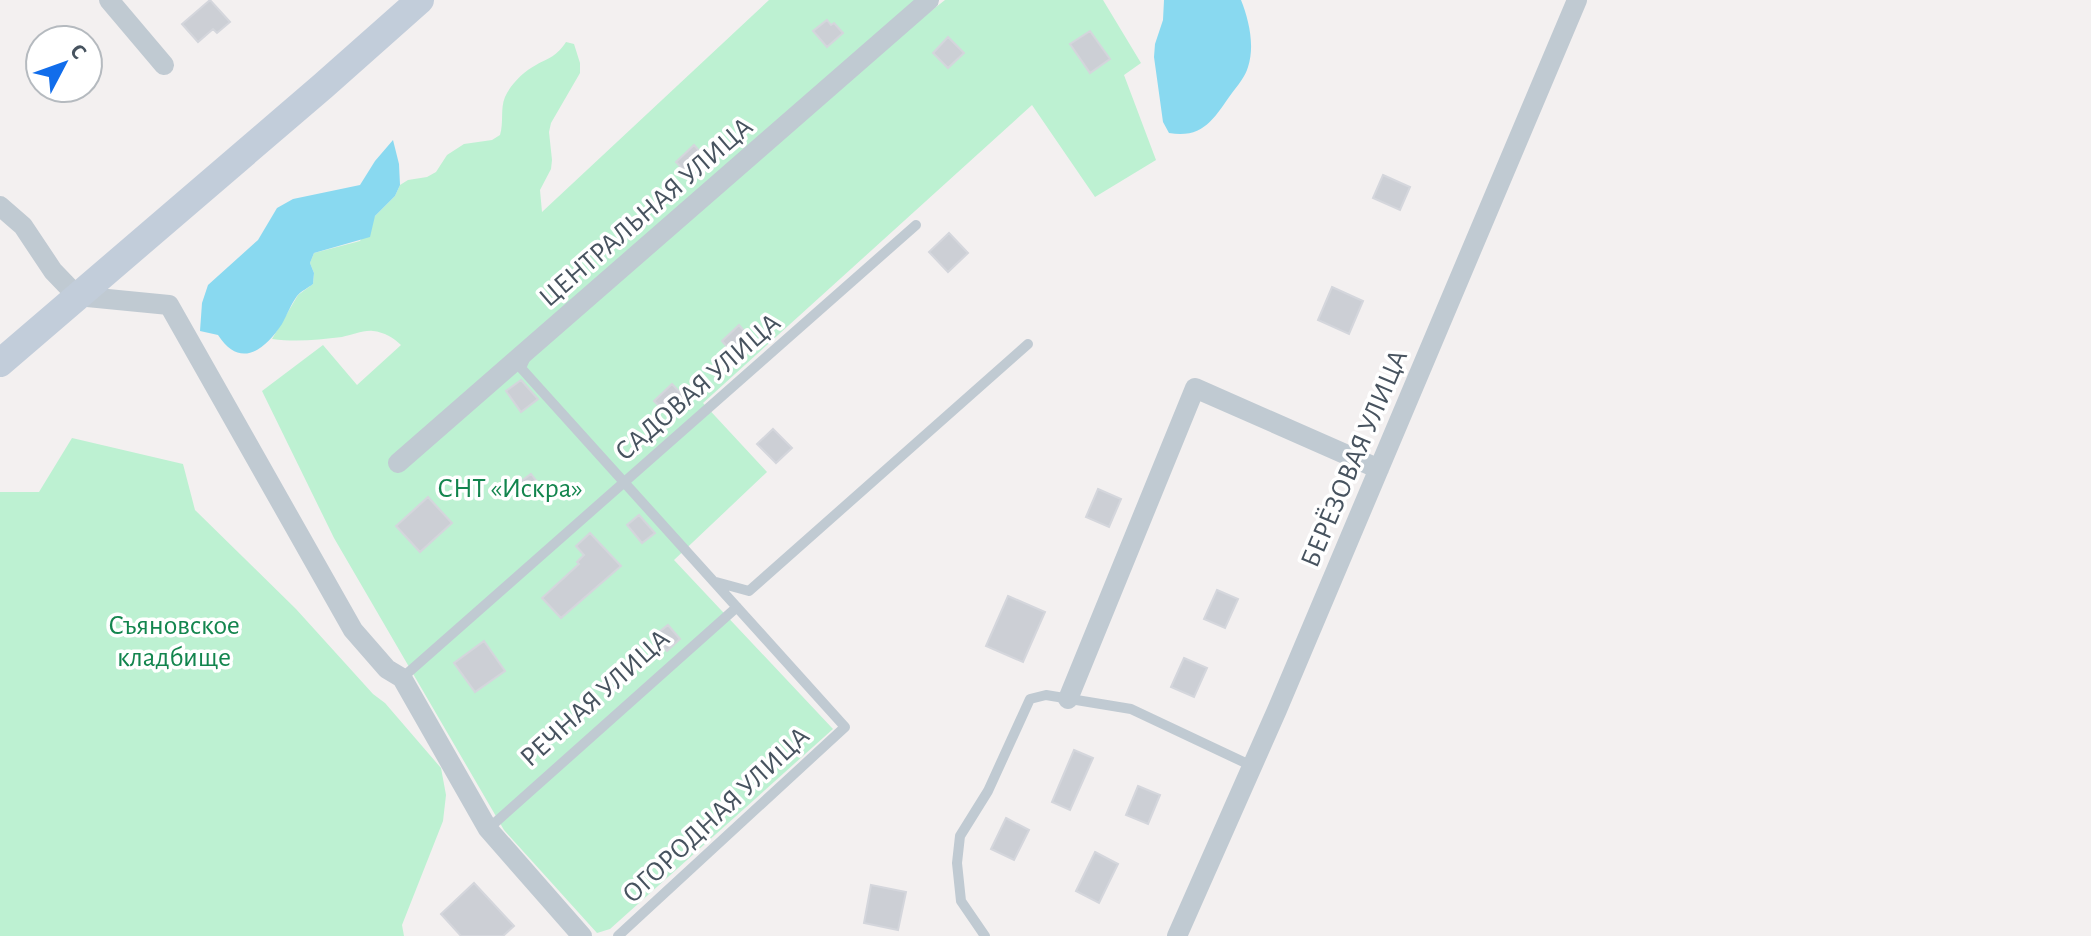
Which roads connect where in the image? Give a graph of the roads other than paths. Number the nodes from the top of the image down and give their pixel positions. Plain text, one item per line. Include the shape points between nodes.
1 (109, 0) edge
2 (420, 0) edge
3 (929, 0) edge
4 (1577, 0) edge
5 (164, 65) dead end
6 (0, 206) edge
7 (916, 225) dead end
8 (77, 296) junction
9 (1028, 344) dead end
10 (528, 351) junction
11 (0, 363) edge
12 (398, 463) dead end
13 (1379, 469) junction
14 (624, 482) junction
15 (715, 582) junction
16 (737, 607) junction
17 (402, 678) junction
18 (1068, 699) junction
19 (1252, 766) junction
20 (488, 829) junction
21 (582, 936) edge
22 (618, 936) edge
23 (985, 936) edge
24 (1177, 936) edge

1 - 5 street
2 - 8 main road
3 - 10 street, ЦЕНТРАЛЬНАЯ УЛИЦА
4 - 13 street, БЕРЁЗОВАЯ УЛИЦА
6 - 8 street via 23,226
7 - 14 lane, САДОВАЯ УЛИЦА
8 - 11 main road
8 - 17 street via 169,305 353,630 387,669
9 - 15 lane via 749,591
10 - 12 street, ЦЕНТРАЛЬНАЯ УЛИЦА
10 - 14 lane via 521,368
13 - 18 street via 1195,388
13 - 19 street, БЕРЁЗОВАЯ УЛИЦА
14 - 15 lane
14 - 17 lane, САДОВАЯ УЛИЦА
15 - 16 lane
16 - 20 lane, РЕЧНАЯ УЛИЦА
16 - 22 lane, ОГОРОДНАЯ УЛИЦА via 845,727
17 - 20 street
18 - 19 lane via 1131,709
18 - 23 lane via 1030,699 988,791 960,836 961,901
19 - 24 street, БЕРЁЗОВАЯ УЛИЦА
20 - 21 street

